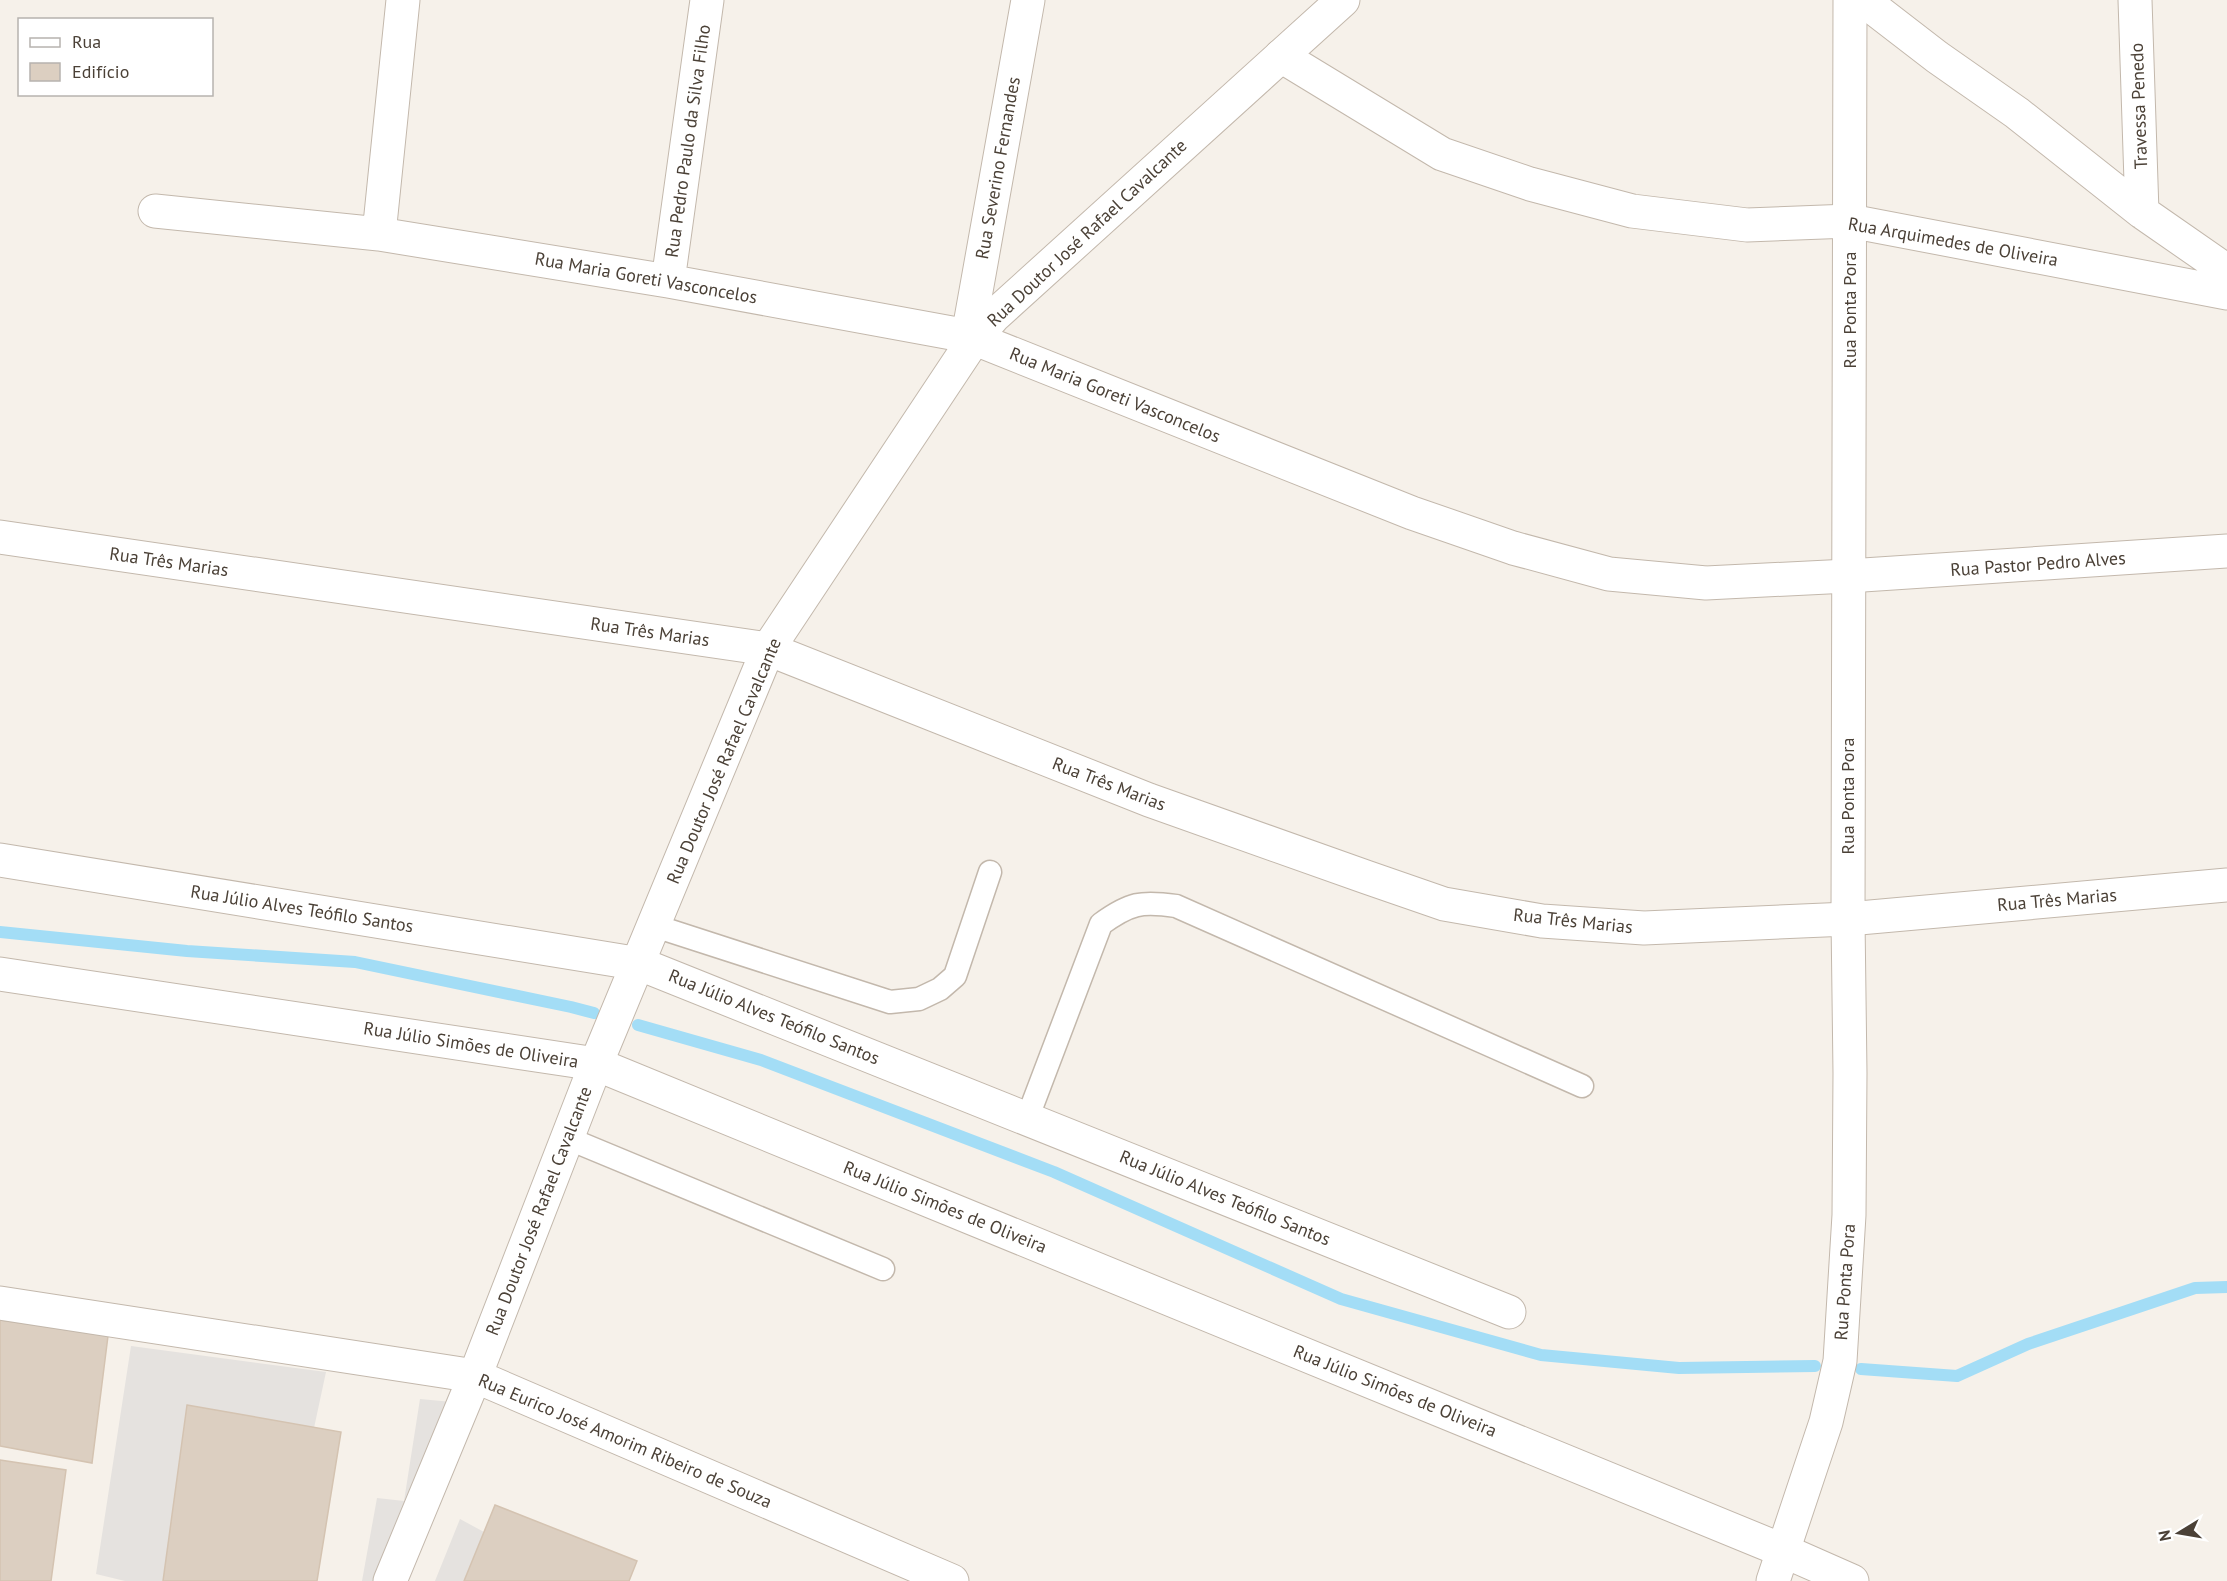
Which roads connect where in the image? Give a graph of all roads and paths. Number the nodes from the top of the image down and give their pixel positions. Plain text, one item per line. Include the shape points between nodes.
1 (403, 0) edge
2 (707, 0) edge
3 (1028, 0) edge
4 (1342, 0) edge
5 (1850, 0) edge
6 (1863, 0) edge
7 (2135, 0) edge
8 (1281, 56) junction
9 (155, 211) dead end
10 (2142, 212) junction
11 (1850, 221) junction
12 (379, 234) junction
13 (2227, 271) edge
14 (668, 281) junction
15 (2227, 293) edge
16 (971, 338) junction
17 (0, 537) edge
18 (2227, 551) edge
19 (1848, 576) junction
20 (768, 649) junction
21 (0, 860) edge
22 (990, 872) dead end
23 (2227, 885) edge
24 (1848, 919) junction
25 (655, 926) junction
26 (640, 964) junction
27 (0, 974) edge
28 (596, 1064) junction
29 (1582, 1086) dead end
30 (1027, 1119) junction
31 (567, 1138) junction
32 (883, 1269) dead end
33 (0, 1304) edge
34 (1509, 1312) dead end
35 (475, 1376) junction
36 (1784, 1551) junction
37 (390, 1581) edge
38 (952, 1581) edge
39 (1773, 1581) edge
40 (1852, 1581) edge

1 - 12 street
2 - 14 street, Rua Pedro Paulo da Silva Filho
3 - 16 street, Rua Severino Fernandes
4 - 8 street, Rua Doutor José Rafael Cavalcante
5 - 11 street, Rua Ponta Pora
6 - 10 street via 2017,113
7 - 10 street, Travessa Penedo
8 - 11 street, Rua Arquimedes de Oliveira via 1442,154 1530,184 1632,211 1747,225
8 - 16 street, Rua Doutor José Rafael Cavalcante
9 - 12 street, Rua Maria Goreti Vasconcelos
10 - 13 street
11 - 15 street, Rua Arquimedes de Oliveira
11 - 19 street, Rua Ponta Pora
12 - 14 street, Rua Maria Goreti Vasconcelos
14 - 16 street, Rua Maria Goreti Vasconcelos
16 - 19 street, Rua Maria Goreti Vasconcelos via 1412,513 1513,548 1609,574 1706,582
16 - 20 street, Rua Doutor José Rafael Cavalcante
17 - 20 street, Rua Três Marias
18 - 19 street, Rua Pastor Pedro Alves
19 - 24 street, Rua Ponta Pora
20 - 24 street, Rua Três Marias via 1149,800 1444,904 1542,921 1644,928
20 - 25 street, Rua Doutor José Rafael Cavalcante
21 - 26 street, Rua Júlio Alves Teófilo Santos
22 - 25 lane via 955,976 919,999 890,1002
23 - 24 street, Rua Três Marias
24 - 36 street, Rua Ponta Pora via 1849,1215 1840,1361 1826,1422
25 - 26 street, Rua Doutor José Rafael Cavalcante
26 - 28 street, Rua Doutor José Rafael Cavalcante
26 - 30 street, Rua Júlio Alves Teófilo Santos
27 - 28 street, Rua Júlio Simões de Oliveira
28 - 31 street, Rua Doutor José Rafael Cavalcante
28 - 36 street, Rua Júlio Simões de Oliveira
29 - 30 lane via 1176,906 1149,902 1121,909 1101,924
30 - 34 street, Rua Júlio Alves Teófilo Santos
31 - 32 lane
31 - 35 street, Rua Doutor José Rafael Cavalcante
33 - 35 street, Rua Eurico José Amorim Ribeiro de Souza
35 - 37 street, Rua Doutor José Rafael Cavalcante
35 - 38 street, Rua Eurico José Amorim Ribeiro de Souza
36 - 39 street, Rua Ponta Pora
36 - 40 street, Rua Júlio Simões de Oliveira

